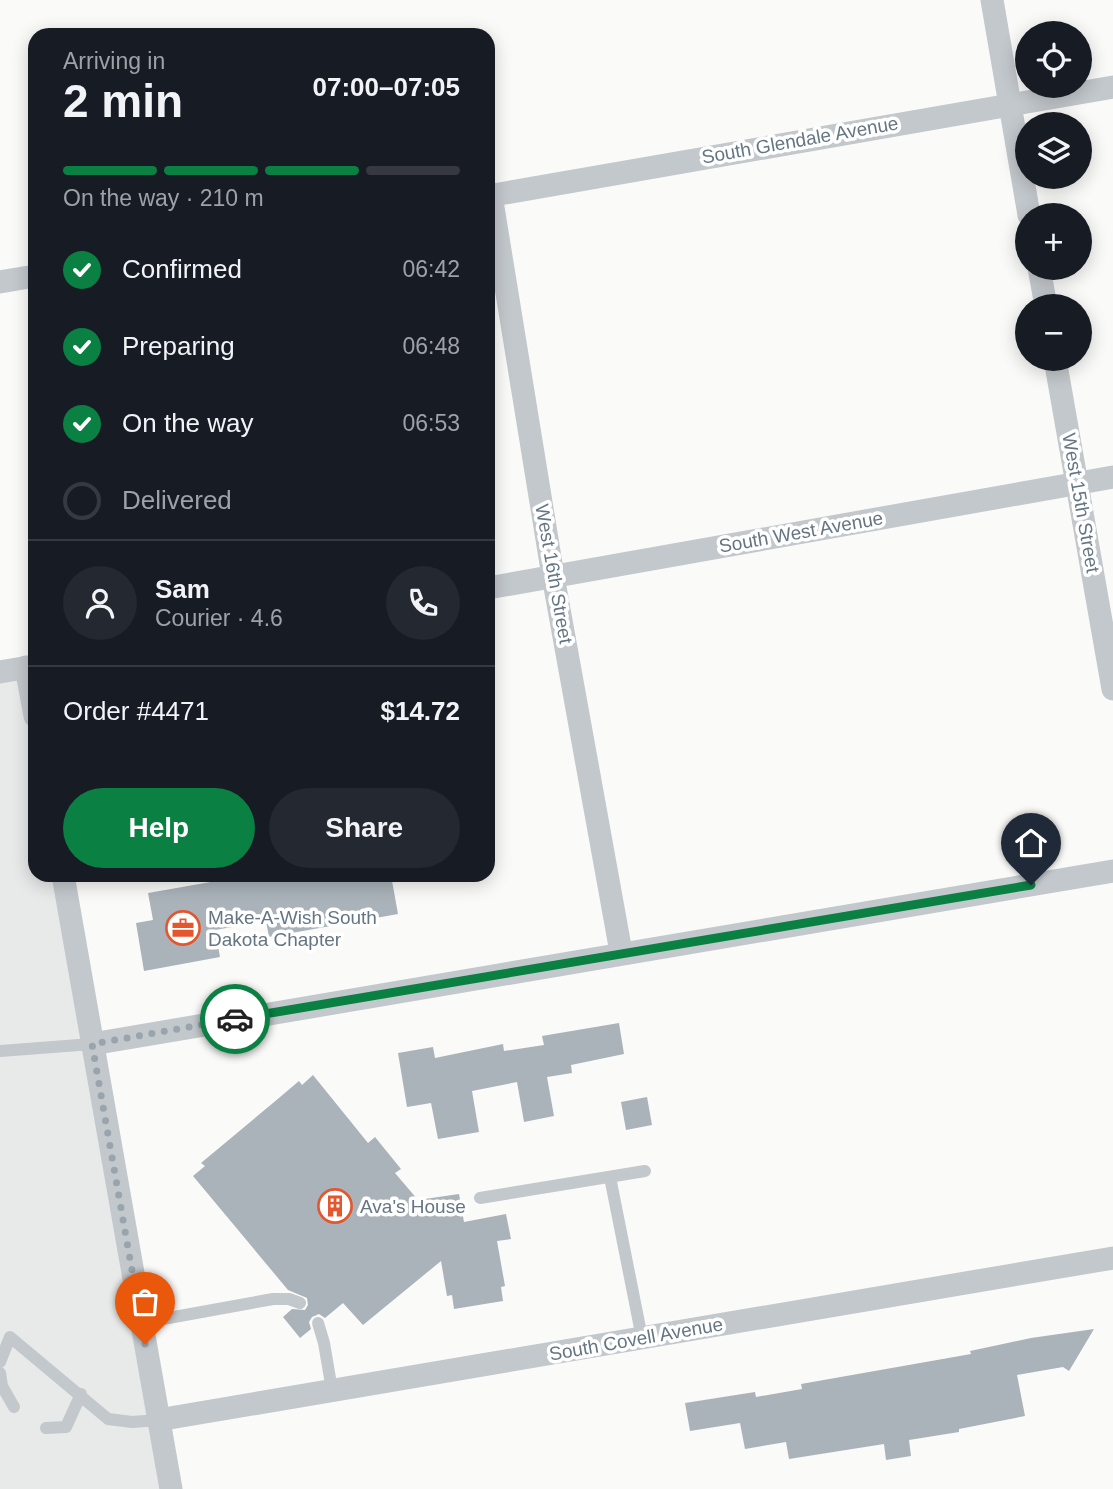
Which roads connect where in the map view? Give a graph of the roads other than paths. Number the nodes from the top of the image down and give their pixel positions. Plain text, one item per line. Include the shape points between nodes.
1 (992, 0) edge
2 (1113, 87) edge
3 (1009, 103) junction
4 (495, 195) edge
5 (1027, 203) edge
6 (495, 232) edge
7 (28, 277) edge
8 (0, 282) edge
9 (1057, 371) edge
10 (1113, 477) edge
11 (1078, 483) junction
12 (553, 576) junction
13 (495, 587) edge
14 (28, 667) edge
15 (0, 672) edge
16 (1113, 689) edge
17 (1113, 871) edge
18 (64, 882) edge
19 (621, 952) junction
20 (92, 1044) junction
21 (0, 1051) edge
22 (645, 1171) dead end
23 (610, 1177) junction
24 (480, 1198) dead end
25 (1113, 1258) edge
26 (300, 1303) dead end
27 (141, 1322) junction
28 (318, 1323) dead end
29 (642, 1338) junction
30 (0, 1362) edge
31 (0, 1373) edge
32 (332, 1390) junction
33 (81, 1394) junction
34 (14, 1407) dead end
35 (158, 1420) junction
36 (46, 1428) dead end
37 (171, 1489) edge

1 - 3 street
2 - 3 street, South Glendale Avenue
3 - 4 street, South Glendale Avenue
3 - 5 street
6 - 12 street, West 16th Street
7 - 8 street
9 - 11 street, West 15th Street
10 - 11 street, South West Avenue
11 - 12 street, South West Avenue
11 - 16 street, West 15th Street
12 - 13 street, South West Avenue
12 - 19 street, West 16th Street
14 - 15 street
17 - 19 street
18 - 20 street
19 - 20 street
20 - 21 lane
20 - 27 street
22 - 23 lane
23 - 24 lane
23 - 29 lane
25 - 29 street, South Covell Avenue
26 - 27 lane via 273,1299
27 - 35 street
28 - 32 lane
29 - 32 street, South Covell Avenue
30 - 33 lane via 10,1337
31 - 34 lane
32 - 35 street, South Covell Avenue
33 - 35 lane via 108,1419
33 - 36 lane via 66,1427
35 - 37 street

